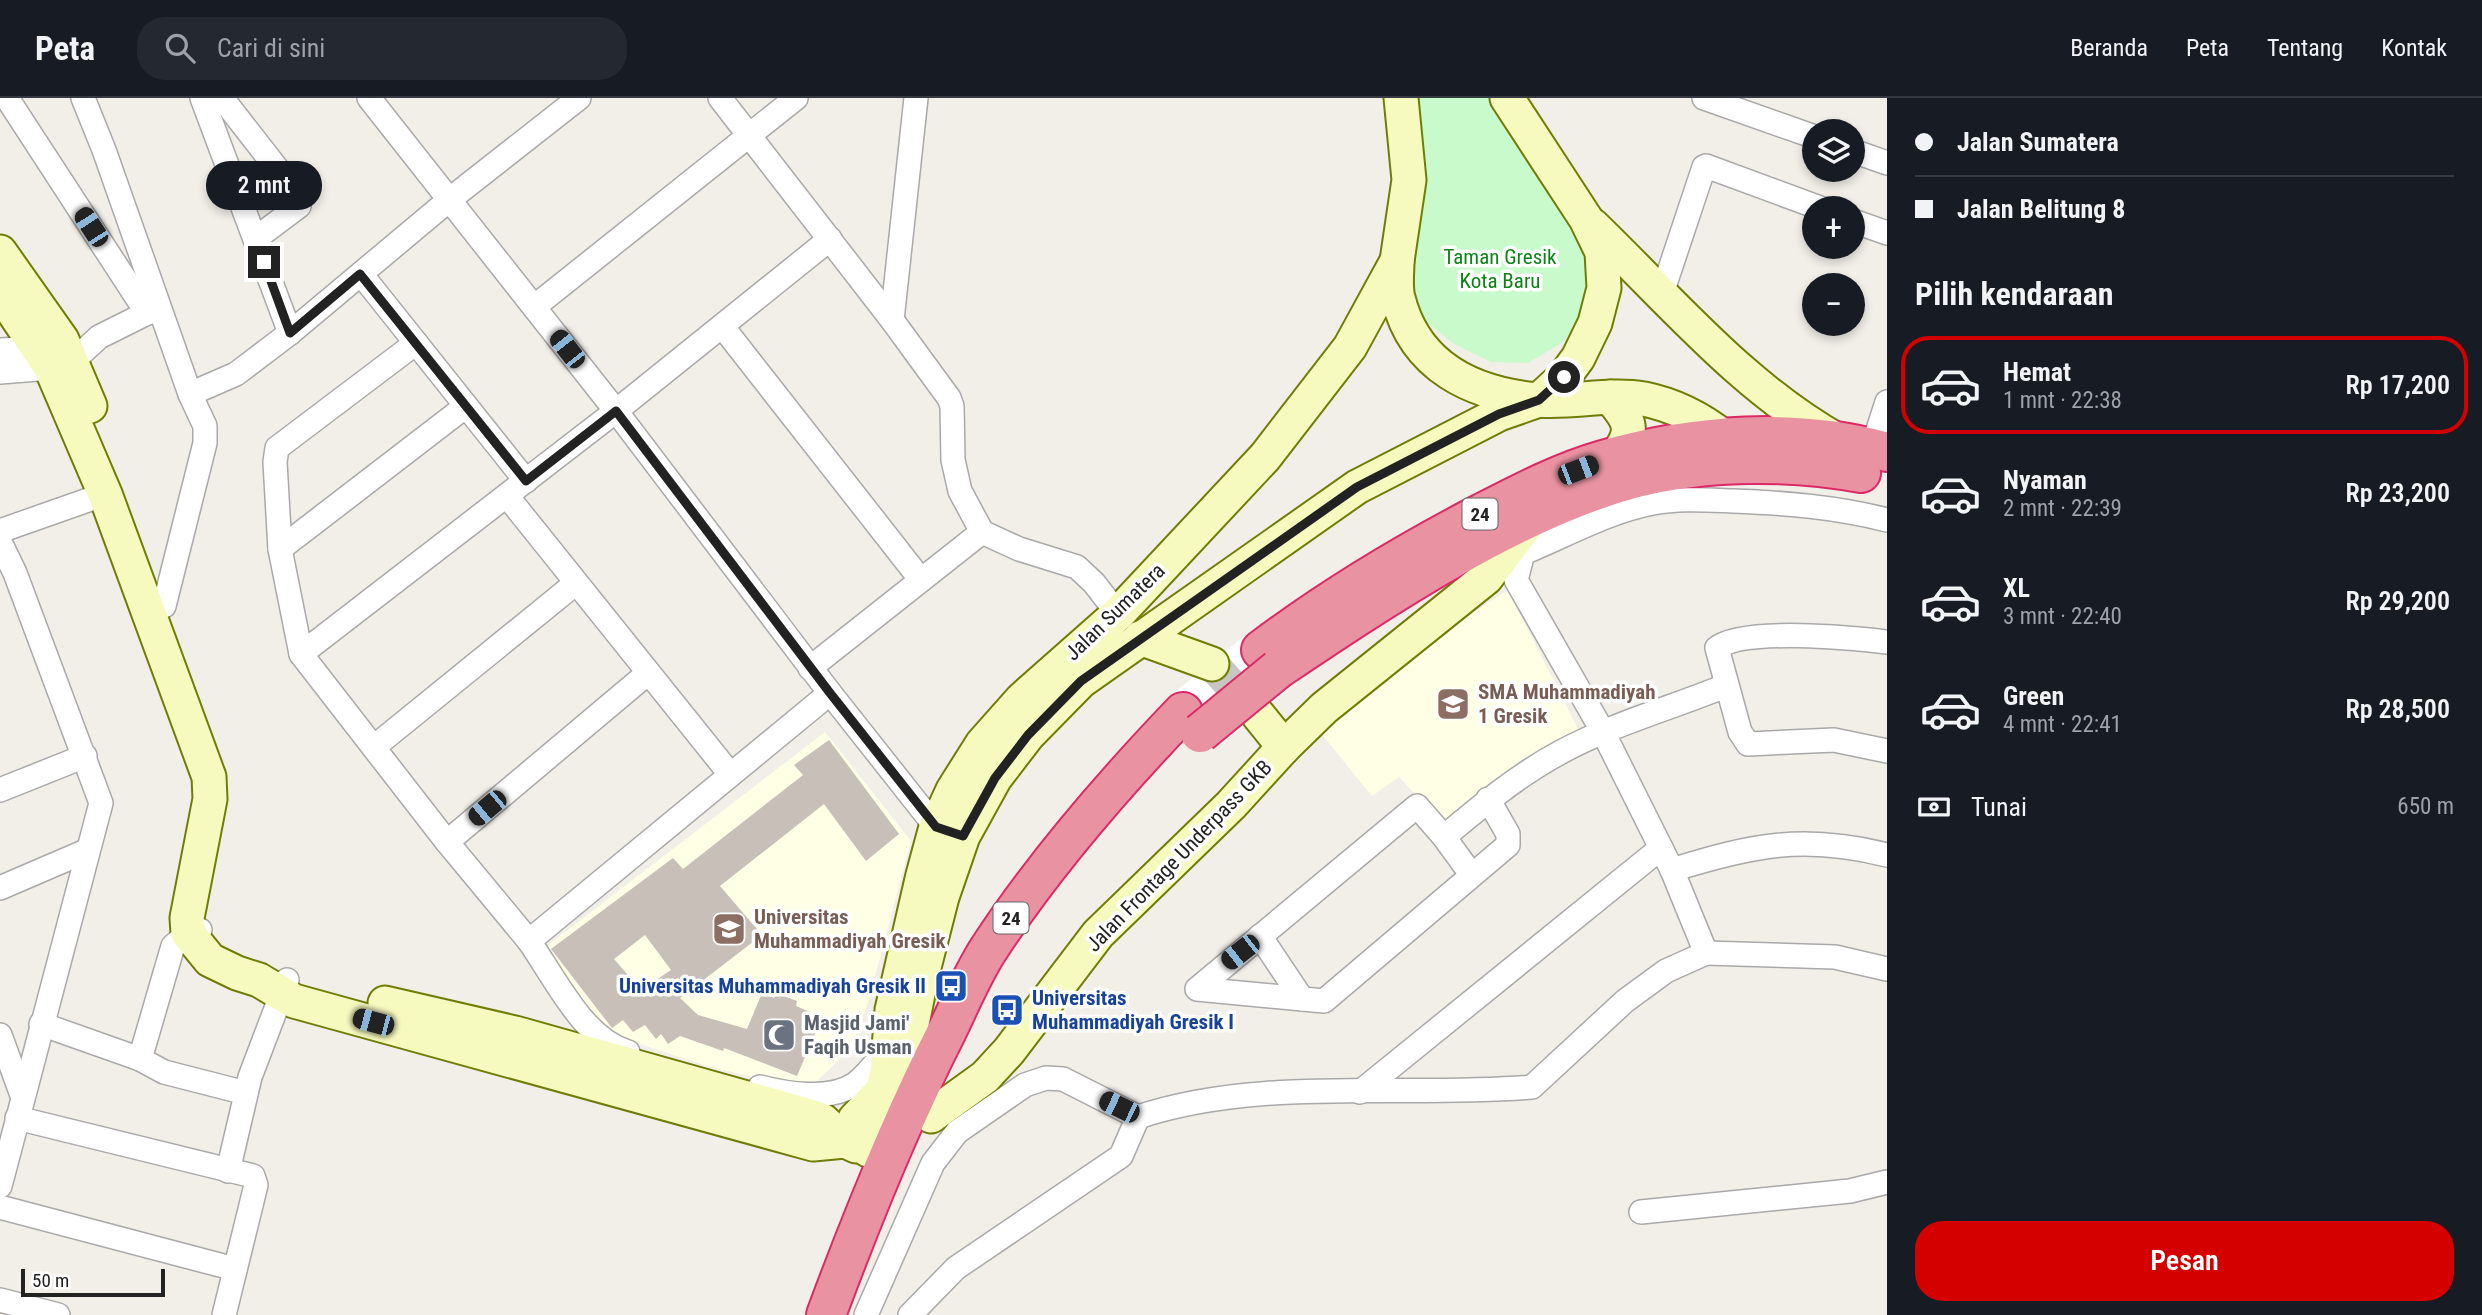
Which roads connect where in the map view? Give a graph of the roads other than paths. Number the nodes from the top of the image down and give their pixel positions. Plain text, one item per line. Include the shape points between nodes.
1 (7, 98) edge
2 (83, 98) edge
3 (201, 98) edge
4 (222, 98) edge
5 (579, 98) edge
6 (720, 98) edge
7 (796, 98) edge
8 (916, 98) edge
9 (1401, 98) edge
10 (1507, 98) edge
11 (1704, 98) edge
12 (376, 100) edge
13 (1802, 132) edge
14 (749, 134) junction
15 (1865, 155) edge
16 (1887, 163) edge
17 (449, 200) junction
18 (1802, 202) edge
19 (1586, 219) junction
20 (1865, 225) edge
21 (1887, 233) edge
22 (255, 239) junction
23 (830, 239) junction
24 (0, 253) edge
25 (1397, 261) junction
26 (360, 274) junction
27 (0, 292) edge
28 (1662, 293) junction
29 (534, 307) junction
30 (154, 312) junction
31 (892, 320) junction
32 (722, 326) junction
33 (290, 333) junction
34 (416, 343) junction
35 (0, 350) edge
36 (62, 353) junction
37 (0, 372) edge
38 (1748, 379) junction
39 (190, 394) junction
40 (1610, 397) junction
41 (1539, 400) junction
42 (1887, 402) edge
43 (466, 406) junction
44 (616, 411) junction
45 (1744, 451) junction
46 (1873, 456) edge
47 (1615, 458) junction
48 (526, 481) junction
49 (105, 494) junction
50 (507, 496) junction
51 (1531, 519) junction
52 (1887, 520) edge
53 (0, 531) edge
54 (982, 532) junction
55 (0, 542) edge
56 (280, 550) junction
57 (921, 580) junction
58 (1516, 580) junction
59 (576, 583) junction
60 (1464, 598) junction
61 (164, 606) junction
62 (1129, 626) junction
63 (1887, 642) edge
64 (302, 654) junction
65 (1269, 660) junction
66 (1212, 664) tunnel mouth
67 (810, 668) junction
68 (648, 673) junction
69 (1725, 686) junction
70 (830, 693) junction
71 (1259, 716) tunnel mouth
72 (1192, 722) junction
73 (1603, 732) junction
74 (374, 747) junction
75 (1284, 747) junction
76 (1887, 751) edge
77 (85, 756) junction
78 (730, 774) junction
79 (0, 790) edge
80 (1488, 799) junction
81 (950, 831) junction
82 (1444, 837) junction
83 (447, 842) junction
84 (1661, 848) junction
85 (86, 851) junction
86 (1887, 853) edge
87 (1672, 870) junction
88 (1471, 874) junction
89 (0, 888) edge
90 (1260, 936) junction
91 (198, 937) junction
92 (529, 940) junction
93 (1706, 953) junction
94 (1887, 969) edge
95 (276, 985) junction
96 (1302, 999) junction
97 (41, 1024) junction
98 (0, 1035) edge
99 (888, 1048) junction
100 (139, 1059) junction
101 (1360, 1091) junction
102 (246, 1093) junction
103 (20, 1108) junction
104 (931, 1116) junction
105 (1138, 1116) junction
106 (867, 1150) junction
107 (228, 1171) junction
108 (1887, 1182) edge
109 (0, 1186) edge
110 (0, 1206) edge
111 (1641, 1212) dead end
112 (235, 1269) junction
113 (0, 1300) edge
114 (58, 1315) edge
115 (224, 1315) edge
116 (826, 1315) edge
117 (847, 1315) edge
118 (866, 1315) edge
119 (910, 1315) edge

1 - 30 street
2 - 30 street via 104,150
3 - 22 street
4 - 22 street via 300,198 299,206
5 - 17 street
6 - 14 street
7 - 14 street
8 - 31 street
9 - 25 main road, Jalan Sumatera via 1409,180
10 - 19 main road
11 - 13 street
12 - 17 street
14 - 23 street
14 - 29 street
15 - 16 street
17 - 26 street
17 - 29 street
18 - 28 street via 1704,167
19 - 28 main road
19 - 41 main road via 1601,252 1604,288 1595,323 1578,358
20 - 21 street
22 - 33 street
23 - 31 street
23 - 32 street
24 - 36 main road
25 - 41 main road via 1397,296 1409,330 1434,363 1470,384
25 - 62 main road, Jalan Sumatera via 1350,347
26 - 33 street
26 - 34 street
27 - 36 main road
28 - 38 main road
29 - 44 street
30 - 36 street
30 - 39 street
31 - 54 street via 949,398 960,491
32 - 44 street
32 - 57 street
33 - 39 street via 236,374
34 - 43 street
34 - 56 street via 277,448
35 - 36 street
36 - 37 street
36 - 49 main road
36 - 61 main road
38 - 45 main road via 1758,416
38 - 46 main road via 1808,424
39 - 61 street via 206,435
40 - 41 main road
40 - 45 main road via 1643,399 1679,410
40 - 47 main road via 1629,429
41 - 62 main road, Jalan Sumatera via 1499,414 1357,487
42 - 46 street
43 - 48 street
43 - 56 street
44 - 48 street
44 - 67 street
45 - 46 highway, 24 via 1805,439
45 - 46 highway, 24 via 1833,468
45 - 47 highway, 24
45 - 51 highway, 24 via 1591,492
47 - 65 highway, 24 via 1528,489 1354,585
48 - 50 street
49 - 53 street
49 - 91 main road via 209,778 210,799 190,895
50 - 59 street
50 - 64 street
51 - 60 main road, Jalan Frontage Underpass GKB via 1486,578
51 - 65 highway, 24 via 1351,620
52 - 58 street via 1805,505 1697,499 1653,503 1523,553
54 - 57 street
54 - 62 street via 1077,567
55 - 77 street
56 - 64 street
57 - 67 street
58 - 60 street
58 - 73 street
59 - 68 street
59 - 74 street
60 - 75 main road, Jalan Frontage Underpass GKB via 1372,668
61 - 91 main road via 229,775 229,798
62 - 66 main road
62 - 81 main road, Jalan Sumatera via 1028,735
63 - 69 street via 1810,636 1754,637 1718,645
64 - 74 street
65 - 72 highway, 24, bridge
67 - 70 street
68 - 78 street
68 - 83 street
69 - 73 street
69 - 76 street via 1748,744 1834,740
70 - 78 street
70 - 81 street
71 - 75 main road, Jalan Frontage Underpass GKB
72 - 104 highway, 24 via 1065,873 1006,963
72 - 106 highway, 24 via 1135,763 1052,859 987,952 907,1108
73 - 80 street via 1561,752
73 - 84 street
74 - 83 street
75 - 104 main road, Jalan Frontage Underpass GKB via 1098,934 985,1077
77 - 79 street
77 - 85 street via 101,803
78 - 92 street
80 - 82 street
80 - 88 street via 1510,843
81 - 99 main road, Jalan Sumatera via 892,1010
81 - 106 main road, Jalan Sumatera via 942,897 898,1094
82 - 88 street
82 - 90 street via 1416,806
83 - 92 street
84 - 87 street
84 - 101 street
85 - 89 street
85 - 97 street
86 - 87 street via 1799,842 1733,851
87 - 93 street
88 - 96 street via 1324,1001
90 - 96 street
90 - 96 street via 1197,989
91 - 95 main road via 206,956 215,963
91 - 100 street via 173,946
92 - 99 street via 592,1032 612,1047 784,1093 835,1093 854,1085
93 - 94 street via 1835,957
93 - 101 street via 1666,971 1625,1001 1532,1087
95 - 102 street
95 - 106 main road via 822,1120
97 - 100 street
97 - 103 street
98 - 103 street
99 - 106 main road, Jalan Sumatera via 883,1090 855,1119
100 - 102 street via 164,1072
101 - 105 street via 1231,1097 1173,1105
102 - 107 street
103 - 107 street
103 - 109 street
104 - 117 highway, 24
105 - 118 street via 1063,1079 1046,1078 1025,1085 957,1132 933,1163
105 - 119 street via 1121,1156 956,1268
106 - 116 highway, 24
107 - 112 street via 253,1176 256,1183
108 - 111 street via 1850,1191
110 - 112 street
112 - 115 street
113 - 114 street

